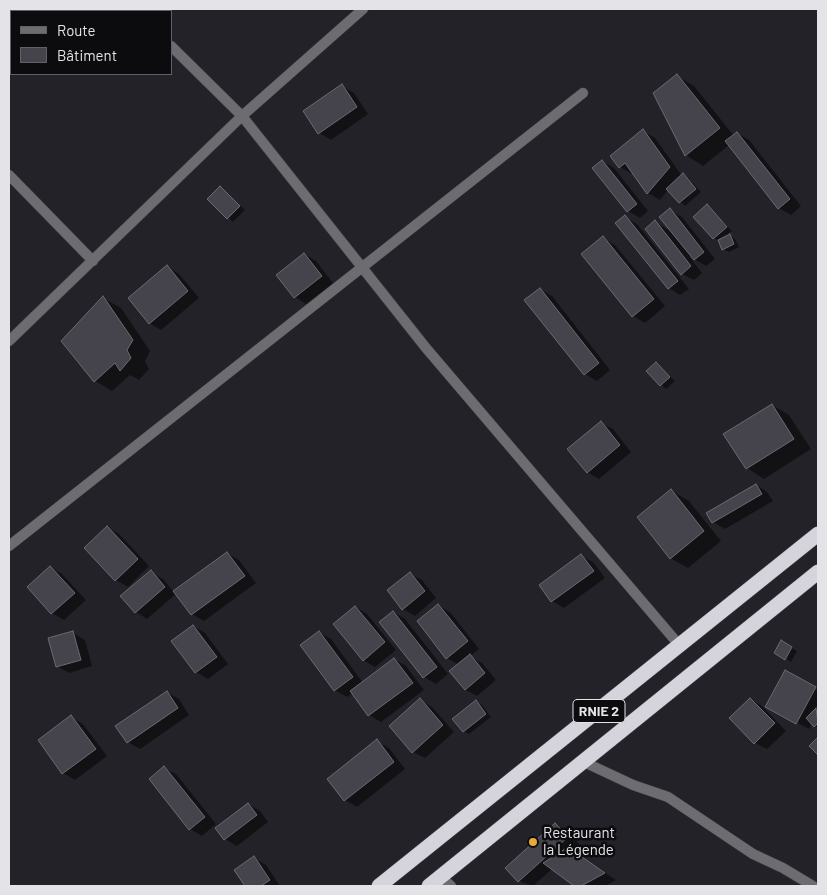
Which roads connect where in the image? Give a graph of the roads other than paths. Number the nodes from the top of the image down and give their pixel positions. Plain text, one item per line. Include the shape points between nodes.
1 (363, 9) edge
2 (172, 47) edge
3 (584, 93) dead end
4 (242, 116) junction
5 (9, 175) edge
6 (93, 261) junction
7 (362, 266) junction
8 (9, 341) edge
9 (818, 534) edge
10 (9, 546) edge
11 (818, 572) edge
12 (680, 646) junction
13 (584, 762) junction
14 (818, 882) edge
15 (440, 883) edge
16 (379, 886) edge
17 (814, 886) edge

1 - 4 street
2 - 4 street
3 - 7 street
4 - 6 street
4 - 7 street
5 - 6 street
6 - 8 street
7 - 10 street
7 - 12 street via 426,348
9 - 12 highway, RNIE 2 / RNIE 2
11 - 13 highway, RNIE 2 / RNIE 2
12 - 16 highway, RNIE 2 / RNIE 2
13 - 15 highway, RNIE 2 / RNIE 2
13 - 17 street via 668,797 753,854
14 - 17 street

